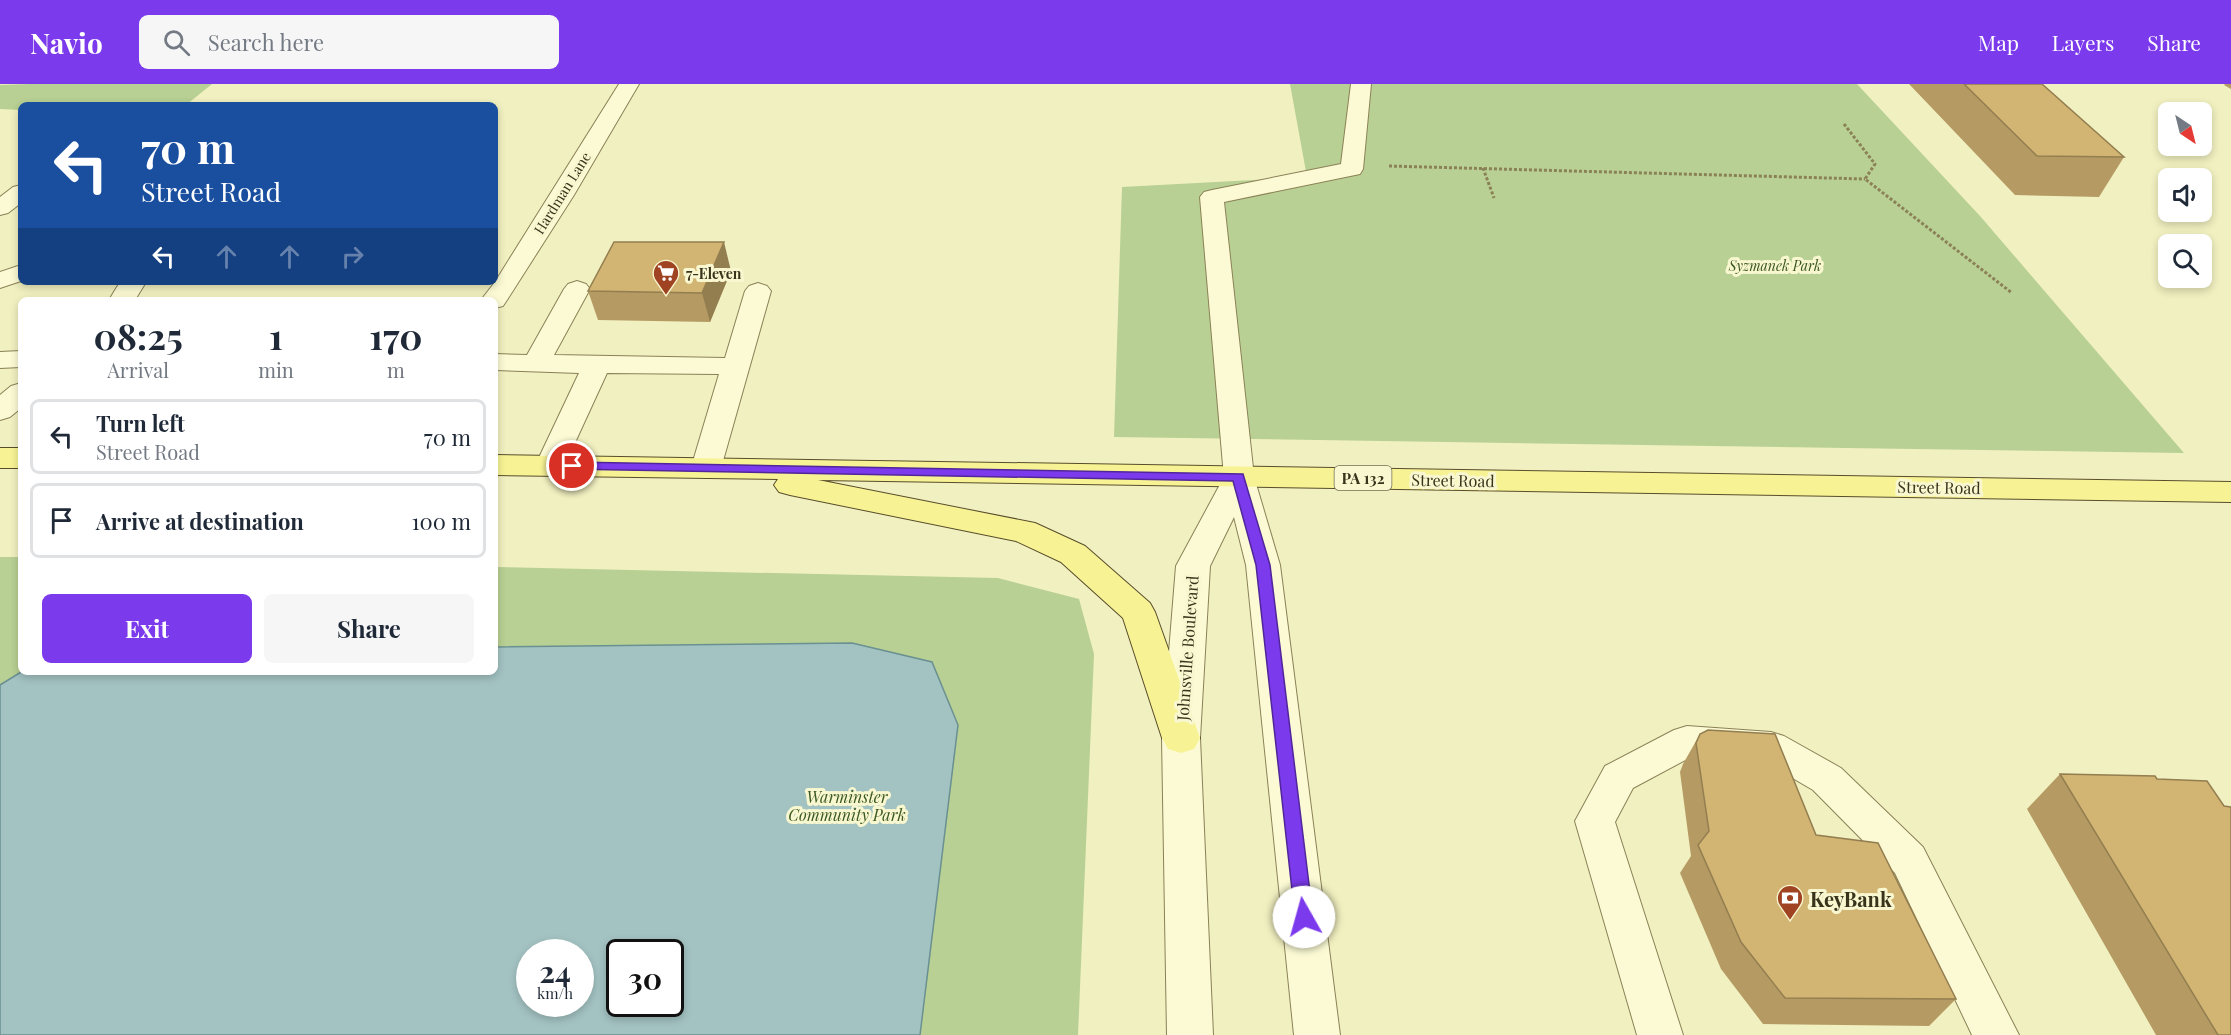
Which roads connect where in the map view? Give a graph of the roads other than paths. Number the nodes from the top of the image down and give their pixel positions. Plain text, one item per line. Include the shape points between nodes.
1 (629, 84) edge
2 (1361, 84) edge
3 (18, 194) edge
4 (0, 208) edge
5 (18, 274) edge
6 (0, 280) edge
7 (577, 289) dead end
8 (758, 291) dead end
9 (496, 297) edge
10 (18, 359) edge
11 (0, 360) edge
12 (498, 362) edge
13 (536, 363) junction
14 (597, 365) junction
15 (736, 366) junction
16 (18, 395) edge
17 (0, 411) edge
18 (0, 458) edge
19 (18, 458) edge
20 (498, 465) edge
21 (549, 466) junction
22 (706, 468) junction
23 (1239, 477) junction
24 (2231, 492) edge
25 (1181, 738) junction
26 (1190, 1035) edge
27 (1317, 1035) edge
28 (1660, 1035) edge
29 (1995, 1035) edge

1 - 9 street, Hardman Lane
2 - 23 street via 1352,169 1212,197
3 - 4 street
5 - 6 street
7 - 13 street
8 - 15 street
10 - 11 street
12 - 13 street
13 - 14 street
14 - 15 street
14 - 21 street
15 - 22 street
16 - 17 street
18 - 19 main road
20 - 21 main road, Street Road / PA 132
21 - 22 main road, Street Road / PA 132
22 - 23 main road, Street Road / PA 132
22 - 25 main road via 1024,531 1073,554 1138,612
23 - 24 main road, Street Road / PA 132
23 - 25 street, Johnsville Boulevard via 1193,567
23 - 27 street via 1263,565
25 - 26 street, Johnsville Boulevard
28 - 29 street via 1595,820 1619,777 1687,741 1771,747 1827,779 1909,860

